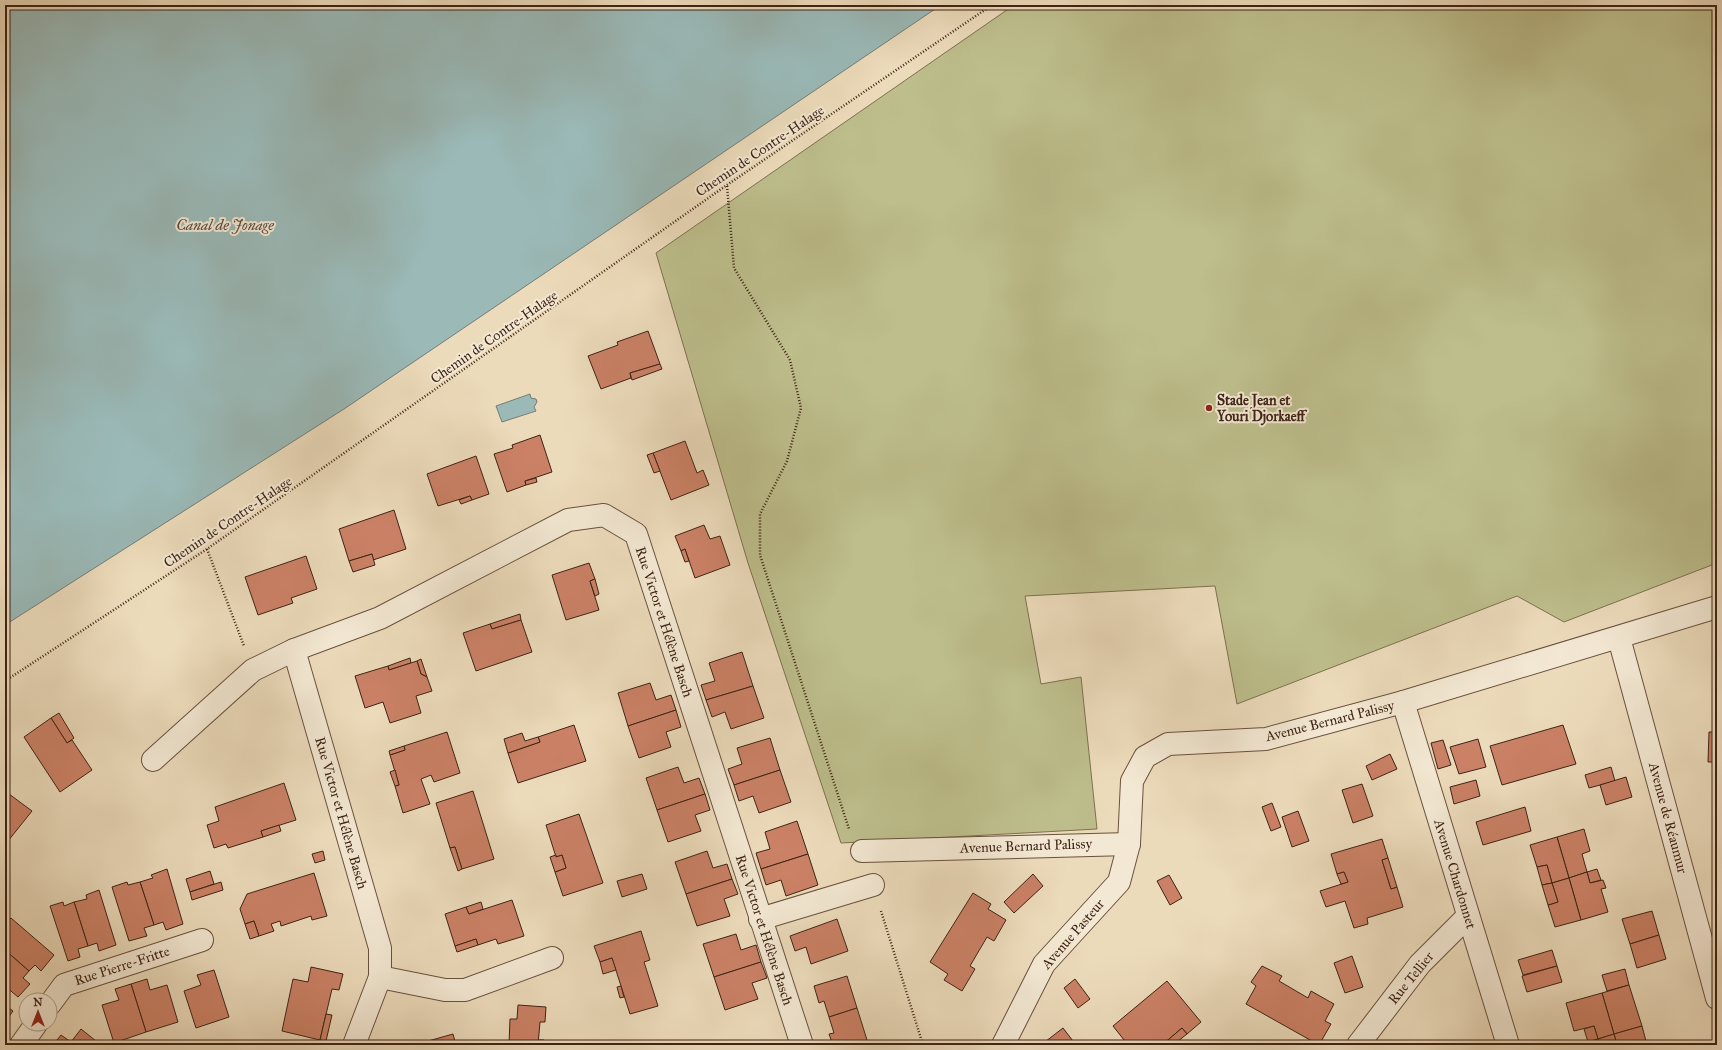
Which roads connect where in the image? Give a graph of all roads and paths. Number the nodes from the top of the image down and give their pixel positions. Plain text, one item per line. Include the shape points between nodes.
1 (992, 5) edge
2 (727, 185) junction
3 (207, 549) junction
4 (1717, 607) edge
5 (1619, 638) junction
6 (294, 650) junction
7 (253, 670) junction
8 (5, 680) edge
9 (1403, 702) junction
10 (153, 760) dead end
11 (1129, 844) junction
12 (862, 851) joint
13 (873, 886) joint
14 (1468, 916) junction
15 (760, 919) junction
16 (202, 940) dead end
17 (552, 958) dead end
18 (380, 978) junction
19 (58, 993) edge
20 (1717, 998) edge
21 (30, 1032) edge
22 (21, 1045) edge
23 (354, 1045) edge
24 (802, 1045) edge
25 (923, 1045) edge
26 (1003, 1045) edge
27 (1358, 1045) edge
28 (1508, 1045) edge

1 - 2 path, Chemin de Contre-Halage
2 - 3 path, Chemin de Contre-Halage
2 - 12 path via 734,268 790,360 801,408 787,461 760,514 760,555 853,842
3 - 7 path
3 - 8 path, Chemin de Contre-Halage
4 - 5 street, Avenue Bernard Palissy
5 - 9 street, Avenue Bernard Palissy
5 - 20 street, Avenue de Réaumur
6 - 7 street, Rue Victor et Hélène Basch
6 - 15 street, Rue Victor et Hélène Basch via 380,618 568,520 604,515 636,534
6 - 18 street, Rue Victor et Hélène Basch via 380,948
7 - 10 street, Rue Victor et Hélène Basch
9 - 11 street, Avenue Bernard Palissy via 1266,739 1168,744 1145,757 1132,780
9 - 14 street, Avenue Chardonnet
11 - 12 street, Avenue Bernard Palissy
11 - 26 street, Avenue Pasteur via 1119,882 1044,964
13 - 15 street
13 - 25 path
14 - 27 street, Rue Tellier via 1420,964
14 - 28 street, Avenue Chardonnet
15 - 24 street, Rue Victor et Hélène Basch
16 - 19 street, Rue Pierre-Fritte via 64,985
17 - 18 street via 465,990 445,990
18 - 23 street, Rue Victor et Hélène Basch
21 - 22 street

